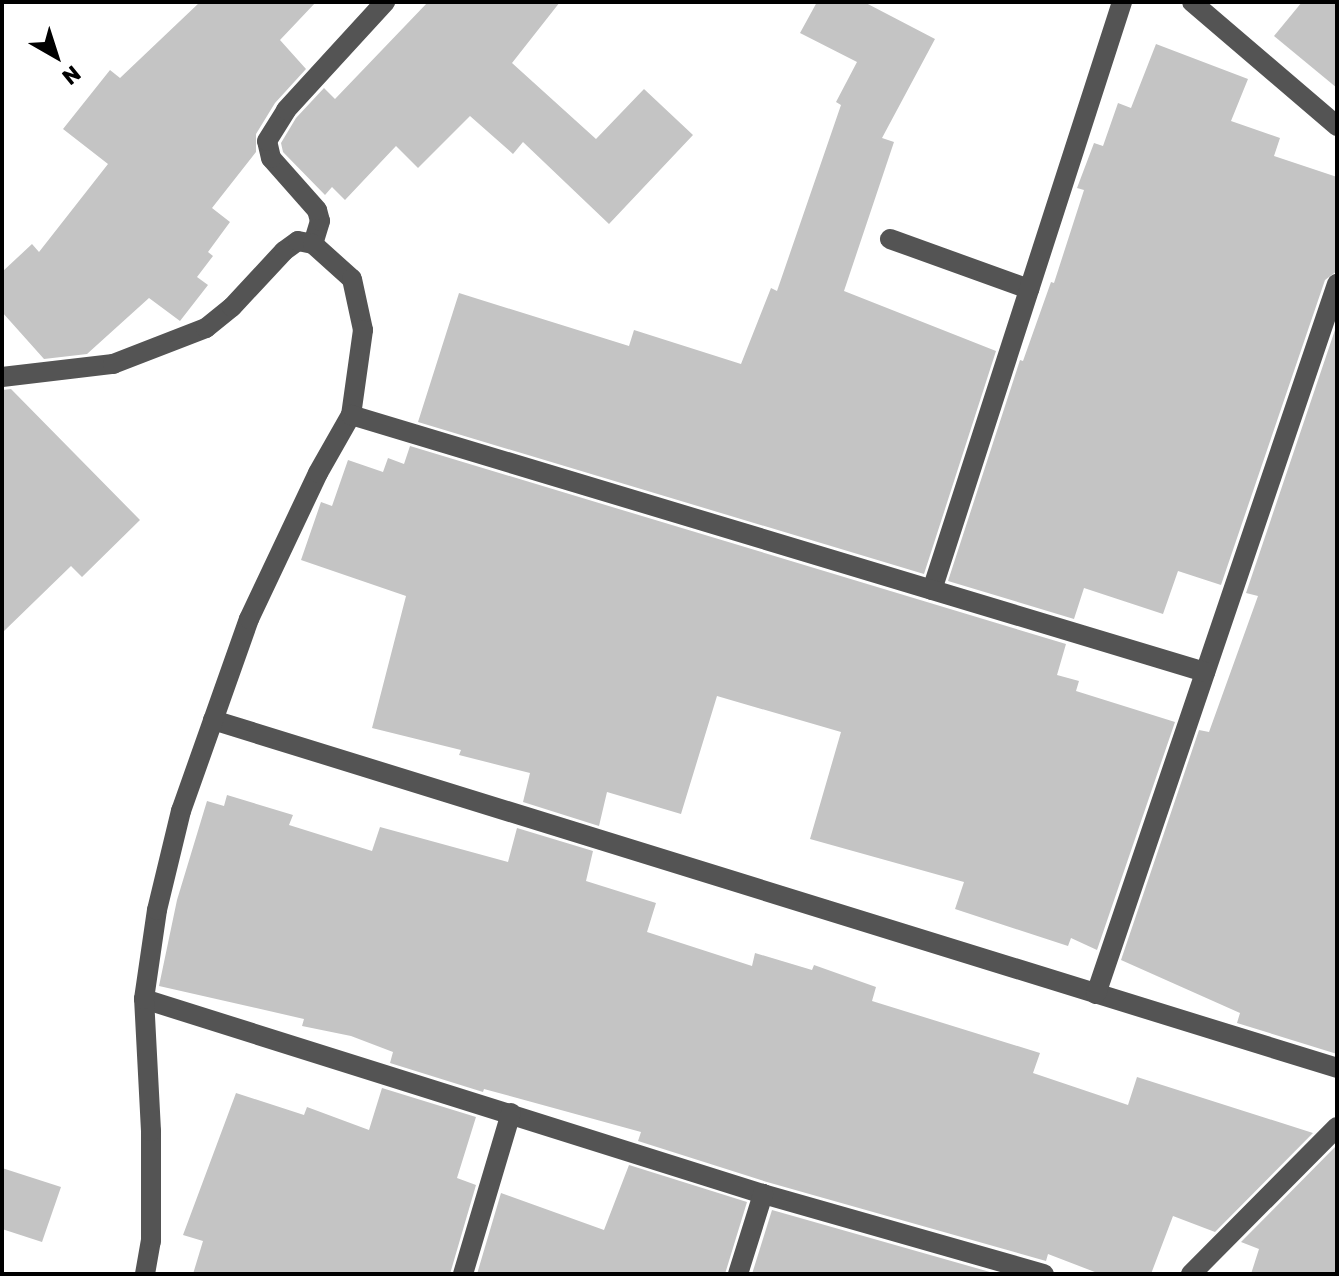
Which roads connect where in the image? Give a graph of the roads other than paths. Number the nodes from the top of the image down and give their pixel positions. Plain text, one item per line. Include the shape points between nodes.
1 (385, 2) edge
2 (1122, 2) edge
3 (1192, 2) edge
4 (1337, 126) edge
5 (890, 239) dead end
6 (313, 244) junction
7 (1337, 284) edge
8 (1029, 289) junction
9 (2, 377) edge
10 (351, 415) junction
11 (932, 590) junction
12 (1205, 672) junction
13 (213, 720) junction
14 (1096, 994) junction
15 (144, 999) junction
16 (1337, 1068) edge
17 (511, 1113) junction
18 (1337, 1127) edge
19 (763, 1194) junction
20 (1014, 1269) edge
21 (145, 1274) edge
22 (463, 1274) edge
23 (738, 1274) edge
24 (1044, 1274) edge
25 (1191, 1274) edge

1 - 6 street via 286,110 267,141 271,158 317,210 320,221
2 - 8 street
3 - 4 street
5 - 8 street
6 - 9 street via 298,241 284,251 206,328 113,364
6 - 10 street via 352,279 358,303 362,341
7 - 12 street
8 - 11 street
10 - 11 street
10 - 13 street via 249,619
11 - 12 street
12 - 14 street
13 - 14 street
13 - 15 street via 181,811 157,910
14 - 16 street
15 - 17 street
15 - 21 street via 151,1131 151,1241
17 - 19 street
17 - 22 street
18 - 25 street
19 - 20 street
19 - 23 street
20 - 24 street

